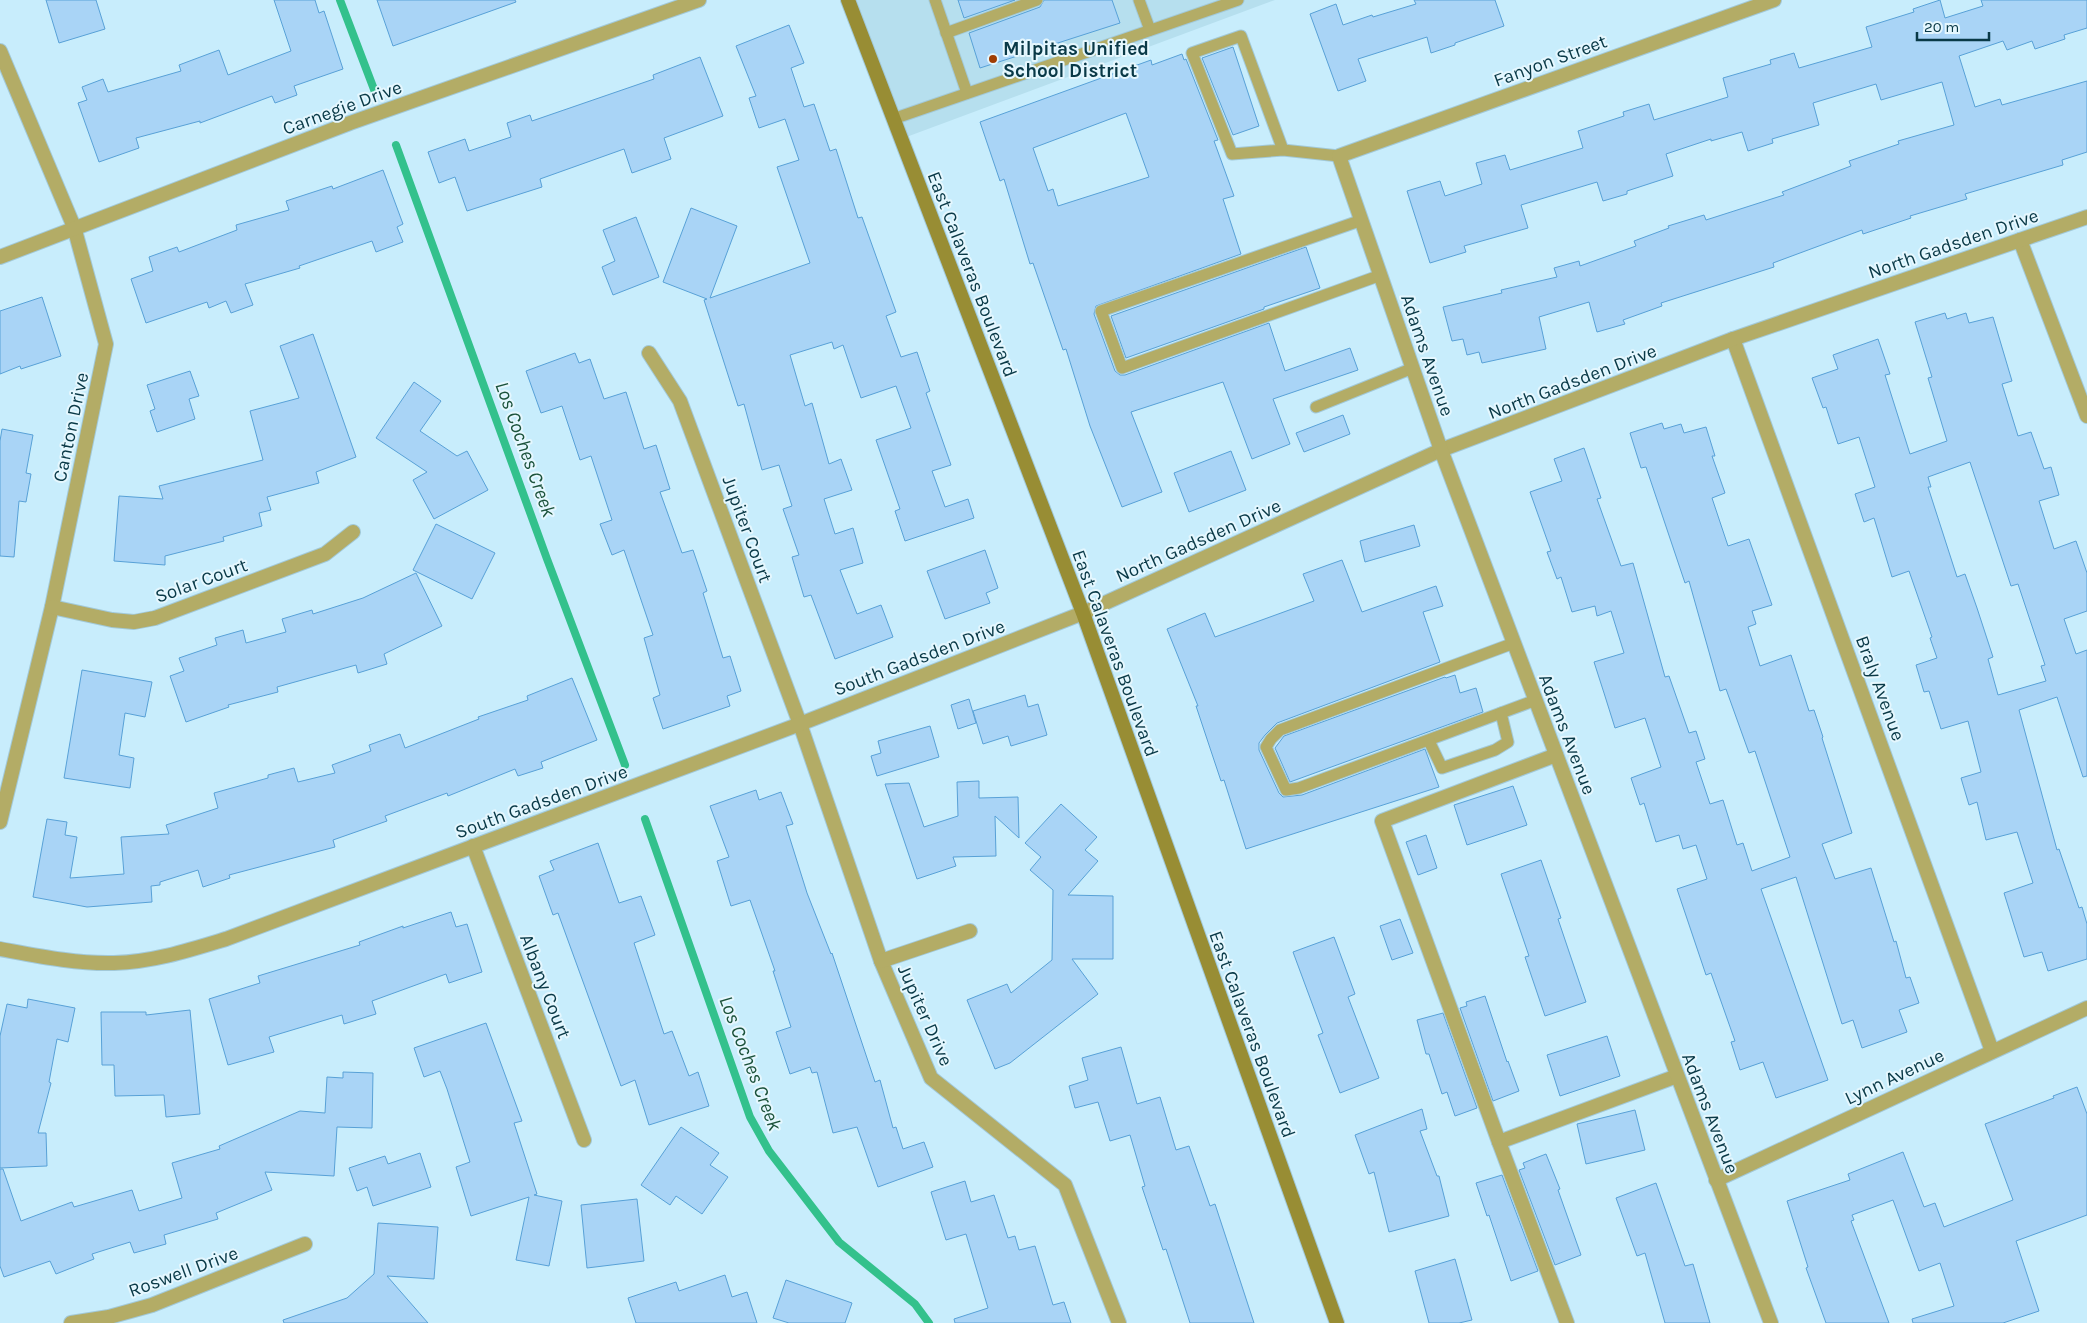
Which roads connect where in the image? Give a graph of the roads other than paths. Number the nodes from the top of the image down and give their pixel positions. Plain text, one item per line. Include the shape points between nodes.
1 (699, 0) edge
2 (848, 0) edge
3 (935, 0) edge
4 (1037, 0) edge
5 (1139, 0) edge
6 (1238, 0) edge
7 (1774, 0) edge
8 (1150, 30) junction
9 (946, 33) junction
10 (0, 51) edge
11 (967, 94) junction
12 (893, 119) junction
13 (1283, 150) junction
14 (1339, 156) junction
15 (2087, 217) edge
16 (1362, 220) junction
17 (74, 227) junction
18 (2020, 240) junction
19 (0, 257) edge
20 (1381, 275) junction
21 (1733, 339) junction
22 (649, 353) dead end
23 (1413, 368) junction
24 (1316, 407) dead end
25 (2087, 416) edge
26 (1441, 450) junction
27 (353, 532) dead end
28 (52, 607) junction
29 (1083, 613) junction
30 (1514, 643) junction
31 (1536, 700) junction
32 (1500, 712) junction
33 (800, 724) junction
34 (1429, 741) junction
35 (1556, 756) junction
36 (0, 822) edge
37 (473, 846) junction
38 (970, 931) dead end
39 (0, 949) edge
40 (880, 961) junction
41 (2087, 1008) edge
42 (1992, 1051) junction
43 (1677, 1076) junction
44 (584, 1140) dead end
45 (1499, 1142) junction
46 (1716, 1180) junction
47 (305, 1244) dead end
48 (71, 1323) edge
49 (1119, 1323) edge
50 (1337, 1323) edge
51 (1567, 1323) edge
52 (1771, 1323) edge

1 - 17 street, Carnegie Drive via 350,123
2 - 12 main road, East Calaveras Boulevard
3 - 9 lane
4 - 9 lane
5 - 8 lane
6 - 8 lane
7 - 14 street, Fanyon Street
8 - 11 lane
9 - 11 lane
10 - 17 street, Canton Drive
11 - 12 lane
12 - 29 main road, East Calaveras Boulevard
13 - 13 lane via 1232,154 1192,53 1241,36
13 - 14 lane
14 - 16 street, Adams Avenue
15 - 18 street, North Gadsden Drive
16 - 20 street, Adams Avenue
16 - 20 lane via 1101,311 1122,368
17 - 19 street, Carnegie Drive
17 - 28 street, Canton Drive via 106,344
18 - 21 street, North Gadsden Drive
18 - 25 street
20 - 23 street, Adams Avenue
21 - 26 street, North Gadsden Drive
21 - 42 street, Braly Avenue
22 - 33 street, Jupiter Court via 680,401
23 - 24 lane
23 - 26 street, Adams Avenue
26 - 29 street, North Gadsden Drive
26 - 30 street, Adams Avenue
27 - 28 street, Solar Court via 326,554 155,618 134,622 112,620
28 - 36 street, Canton Drive
29 - 33 street, South Gadsden Drive
29 - 50 main road, East Calaveras Boulevard
30 - 31 street, Adams Avenue
30 - 34 lane via 1280,730 1266,747 1286,790
31 - 32 lane
31 - 35 street, Adams Avenue
32 - 34 lane
32 - 34 lane via 1508,742 1495,750 1442,768
33 - 37 street, South Gadsden Drive
33 - 40 street, Jupiter Drive
35 - 43 street, Adams Avenue
35 - 45 street via 1382,821
37 - 39 street, South Gadsden Drive via 226,938 155,959 78,962
37 - 44 street, Albany Court
38 - 40 street
40 - 49 street, Jupiter Drive via 931,1078 1065,1185
41 - 42 street, Lynn Avenue
42 - 46 street, Lynn Avenue
43 - 45 street
43 - 46 street, Adams Avenue
45 - 51 street
46 - 52 street, Adams Avenue
47 - 48 street, Roswell Drive via 152,1305

